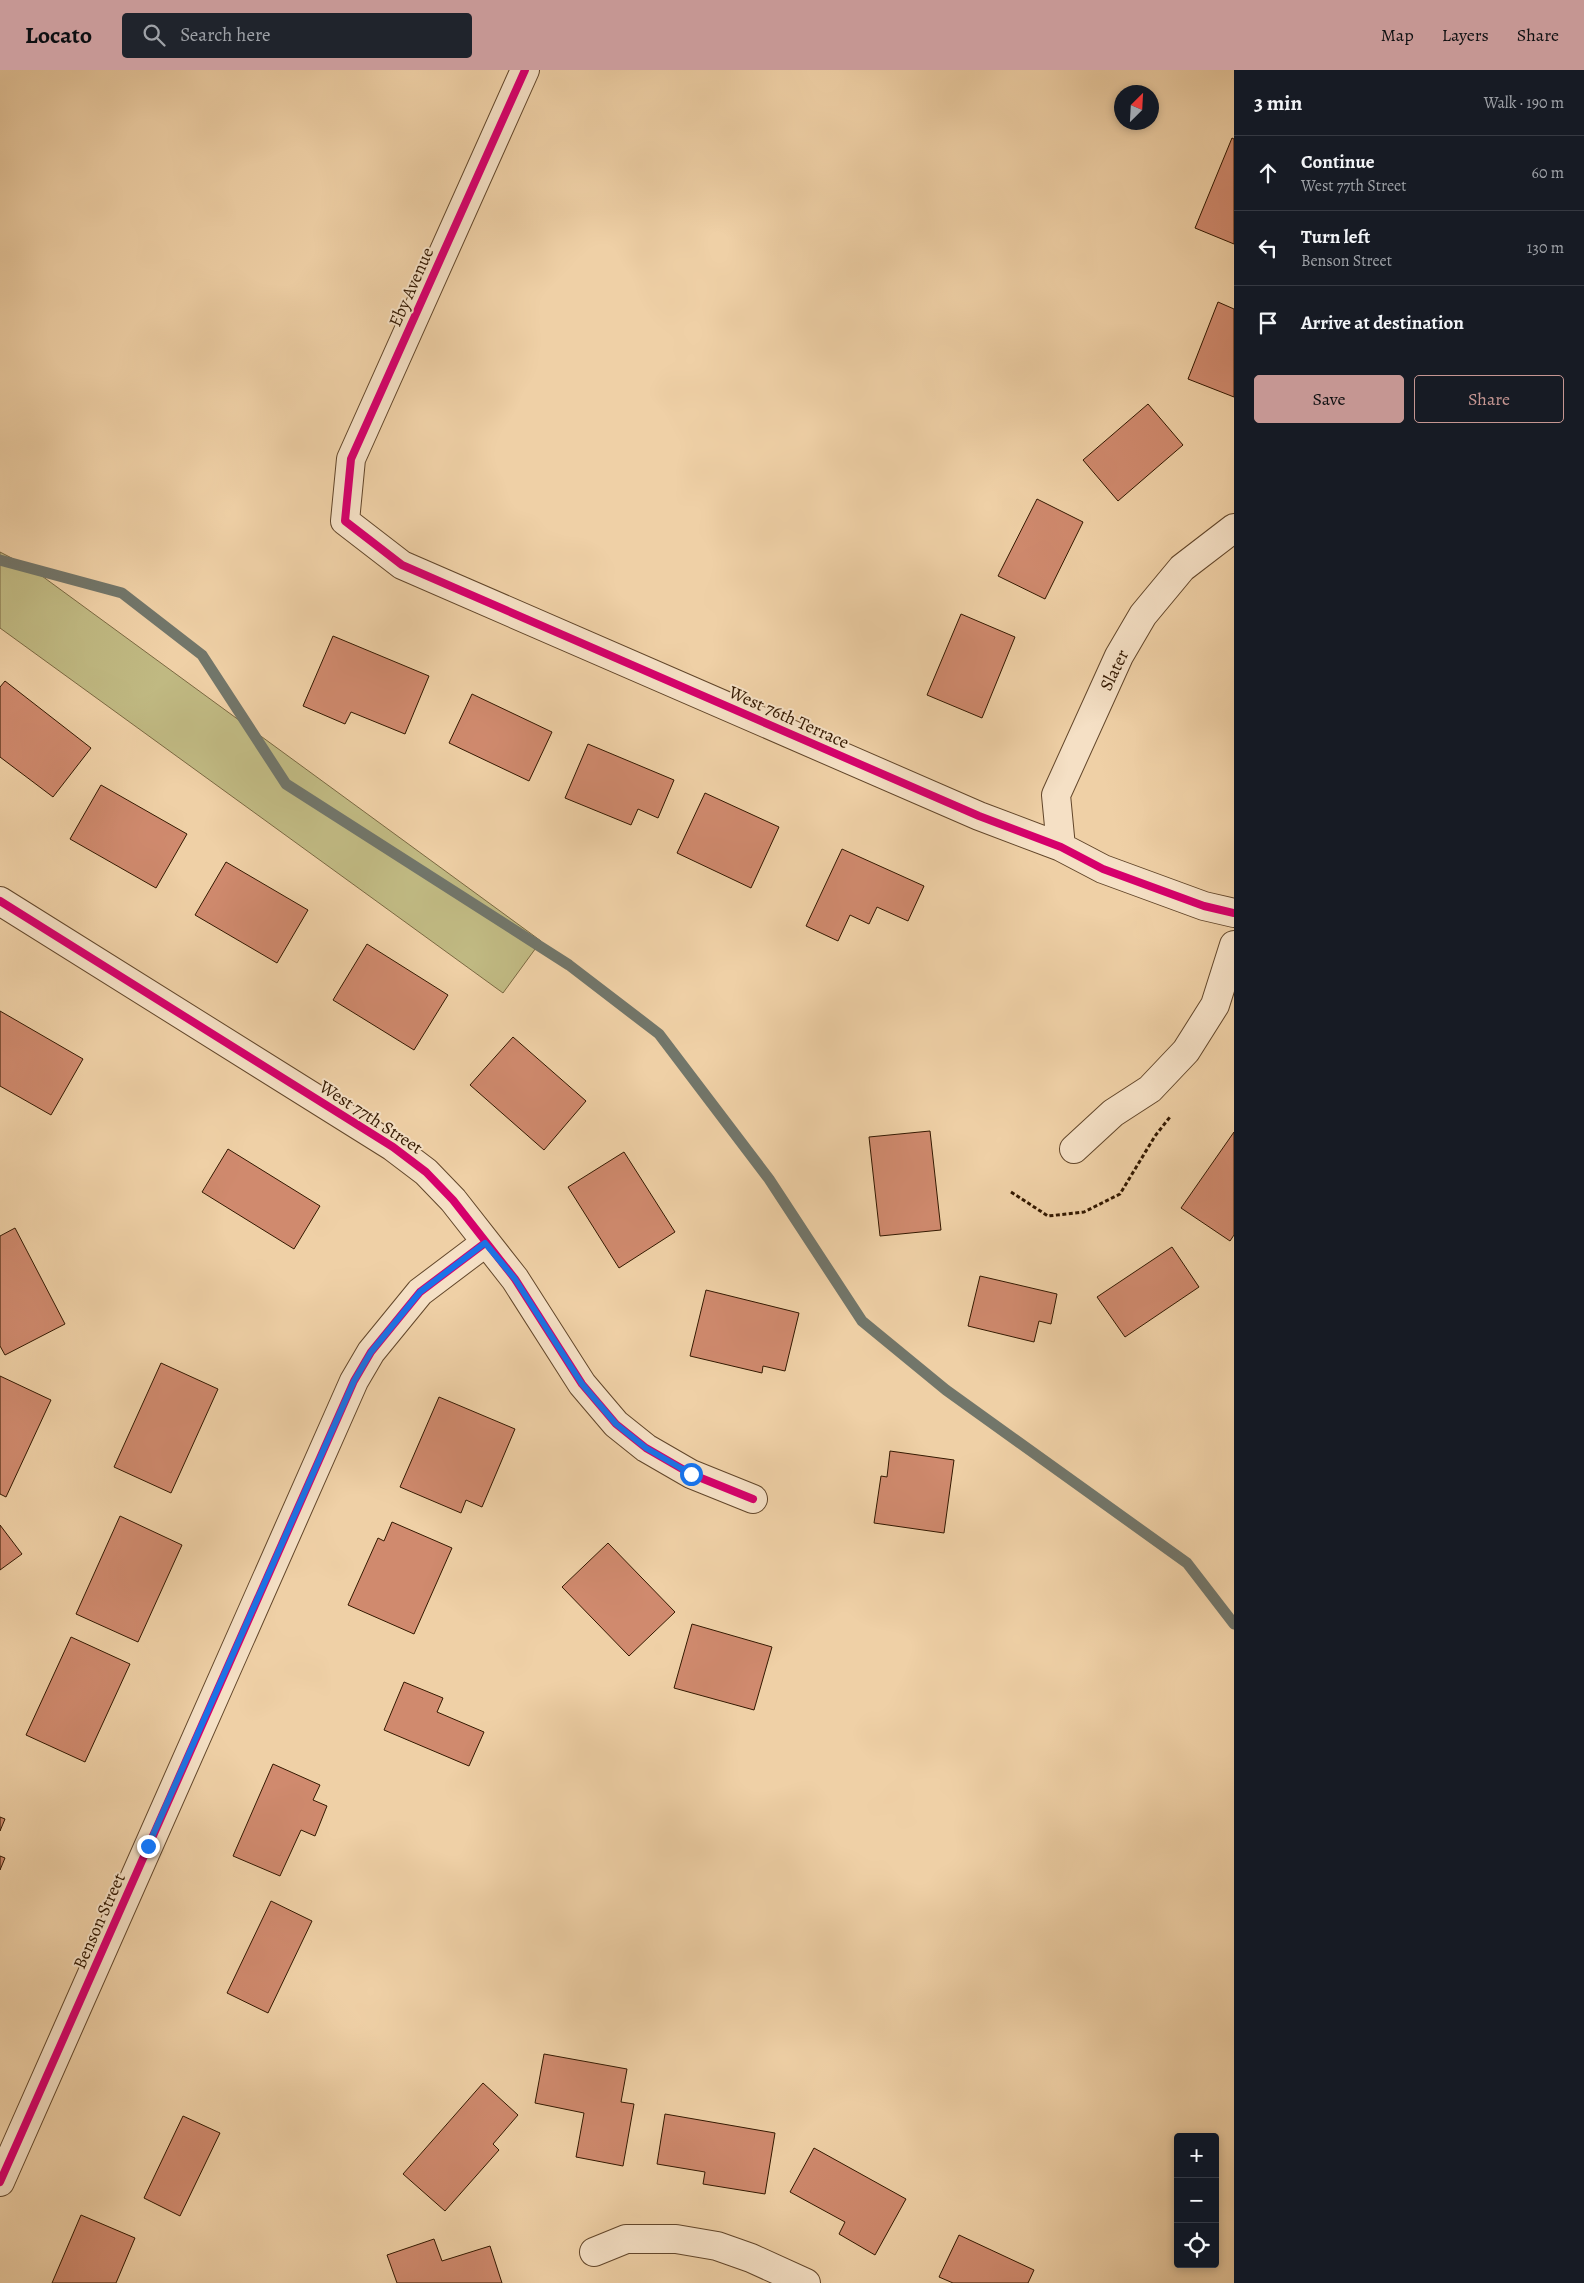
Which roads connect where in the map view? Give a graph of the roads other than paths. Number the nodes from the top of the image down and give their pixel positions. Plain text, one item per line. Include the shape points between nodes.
1 (525, 70) edge
2 (345, 521) joint
3 (1234, 528) edge
4 (1061, 847) junction
5 (0, 901) edge
6 (1234, 913) edge
7 (1234, 946) edge
8 (1074, 1148) dead end
9 (485, 1243) junction
10 (753, 1499) dead end
11 (0, 2182) edge
12 (594, 2252) dead end
13 (806, 2283) edge

1 - 2 street, Eby Avenue via 351,459
2 - 4 street, West 76th Terrace via 402,565 970,812
3 - 4 street, Slater via 1182,568 1143,614 1119,656 1056,795
4 - 6 street, West 76th Terrace via 1103,869 1204,906
5 - 9 street, West 77th Street via 393,1147 426,1172 453,1200
7 - 8 street via 1215,1005 1186,1052 1150,1089 1113,1113
9 - 10 street, West 77th Street via 515,1279 582,1384 616,1424 646,1448 691,1474
9 - 11 street, Benson Street via 420,1292 371,1352 354,1381
12 - 13 street via 626,2239 676,2239 717,2246

